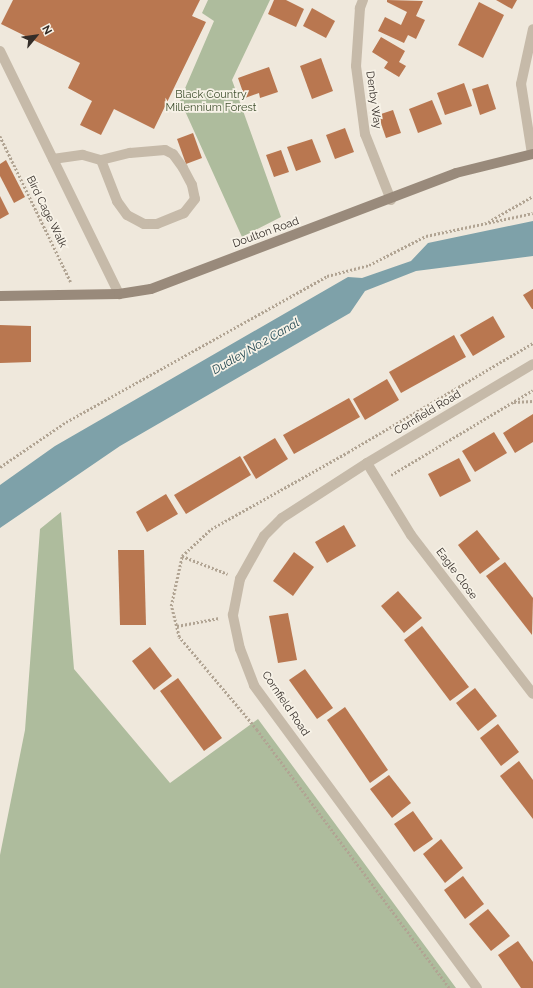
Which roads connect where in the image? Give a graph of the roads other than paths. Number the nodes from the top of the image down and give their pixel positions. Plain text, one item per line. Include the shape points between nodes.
1 (363, 0) edge
2 (533, 29) edge
3 (0, 51) edge
4 (532, 154) edge
5 (53, 159) junction
6 (101, 160) junction
7 (391, 200) junction
8 (119, 294) junction
9 (0, 296) edge
10 (533, 364) edge
11 (367, 463) junction
12 (533, 694) edge
13 (477, 988) edge

1 - 7 street, Denby Way via 360,8 356,66 365,134
2 - 4 street via 522,84
3 - 5 street
4 - 7 street, Doulton Road via 456,173
5 - 6 street via 83,156
5 - 8 street via 69,197
6 - 6 street via 117,201 127,215 144,224 157,224 184,213 195,199 192,185 173,154 165,150
7 - 8 street, Doulton Road via 151,289
8 - 9 street, Doulton Road
10 - 11 street, Cornfield Road
11 - 12 street, Eagle Close via 411,535
11 - 13 street, Cornfield Road via 282,518 264,536 240,579 233,615 240,649 254,685

